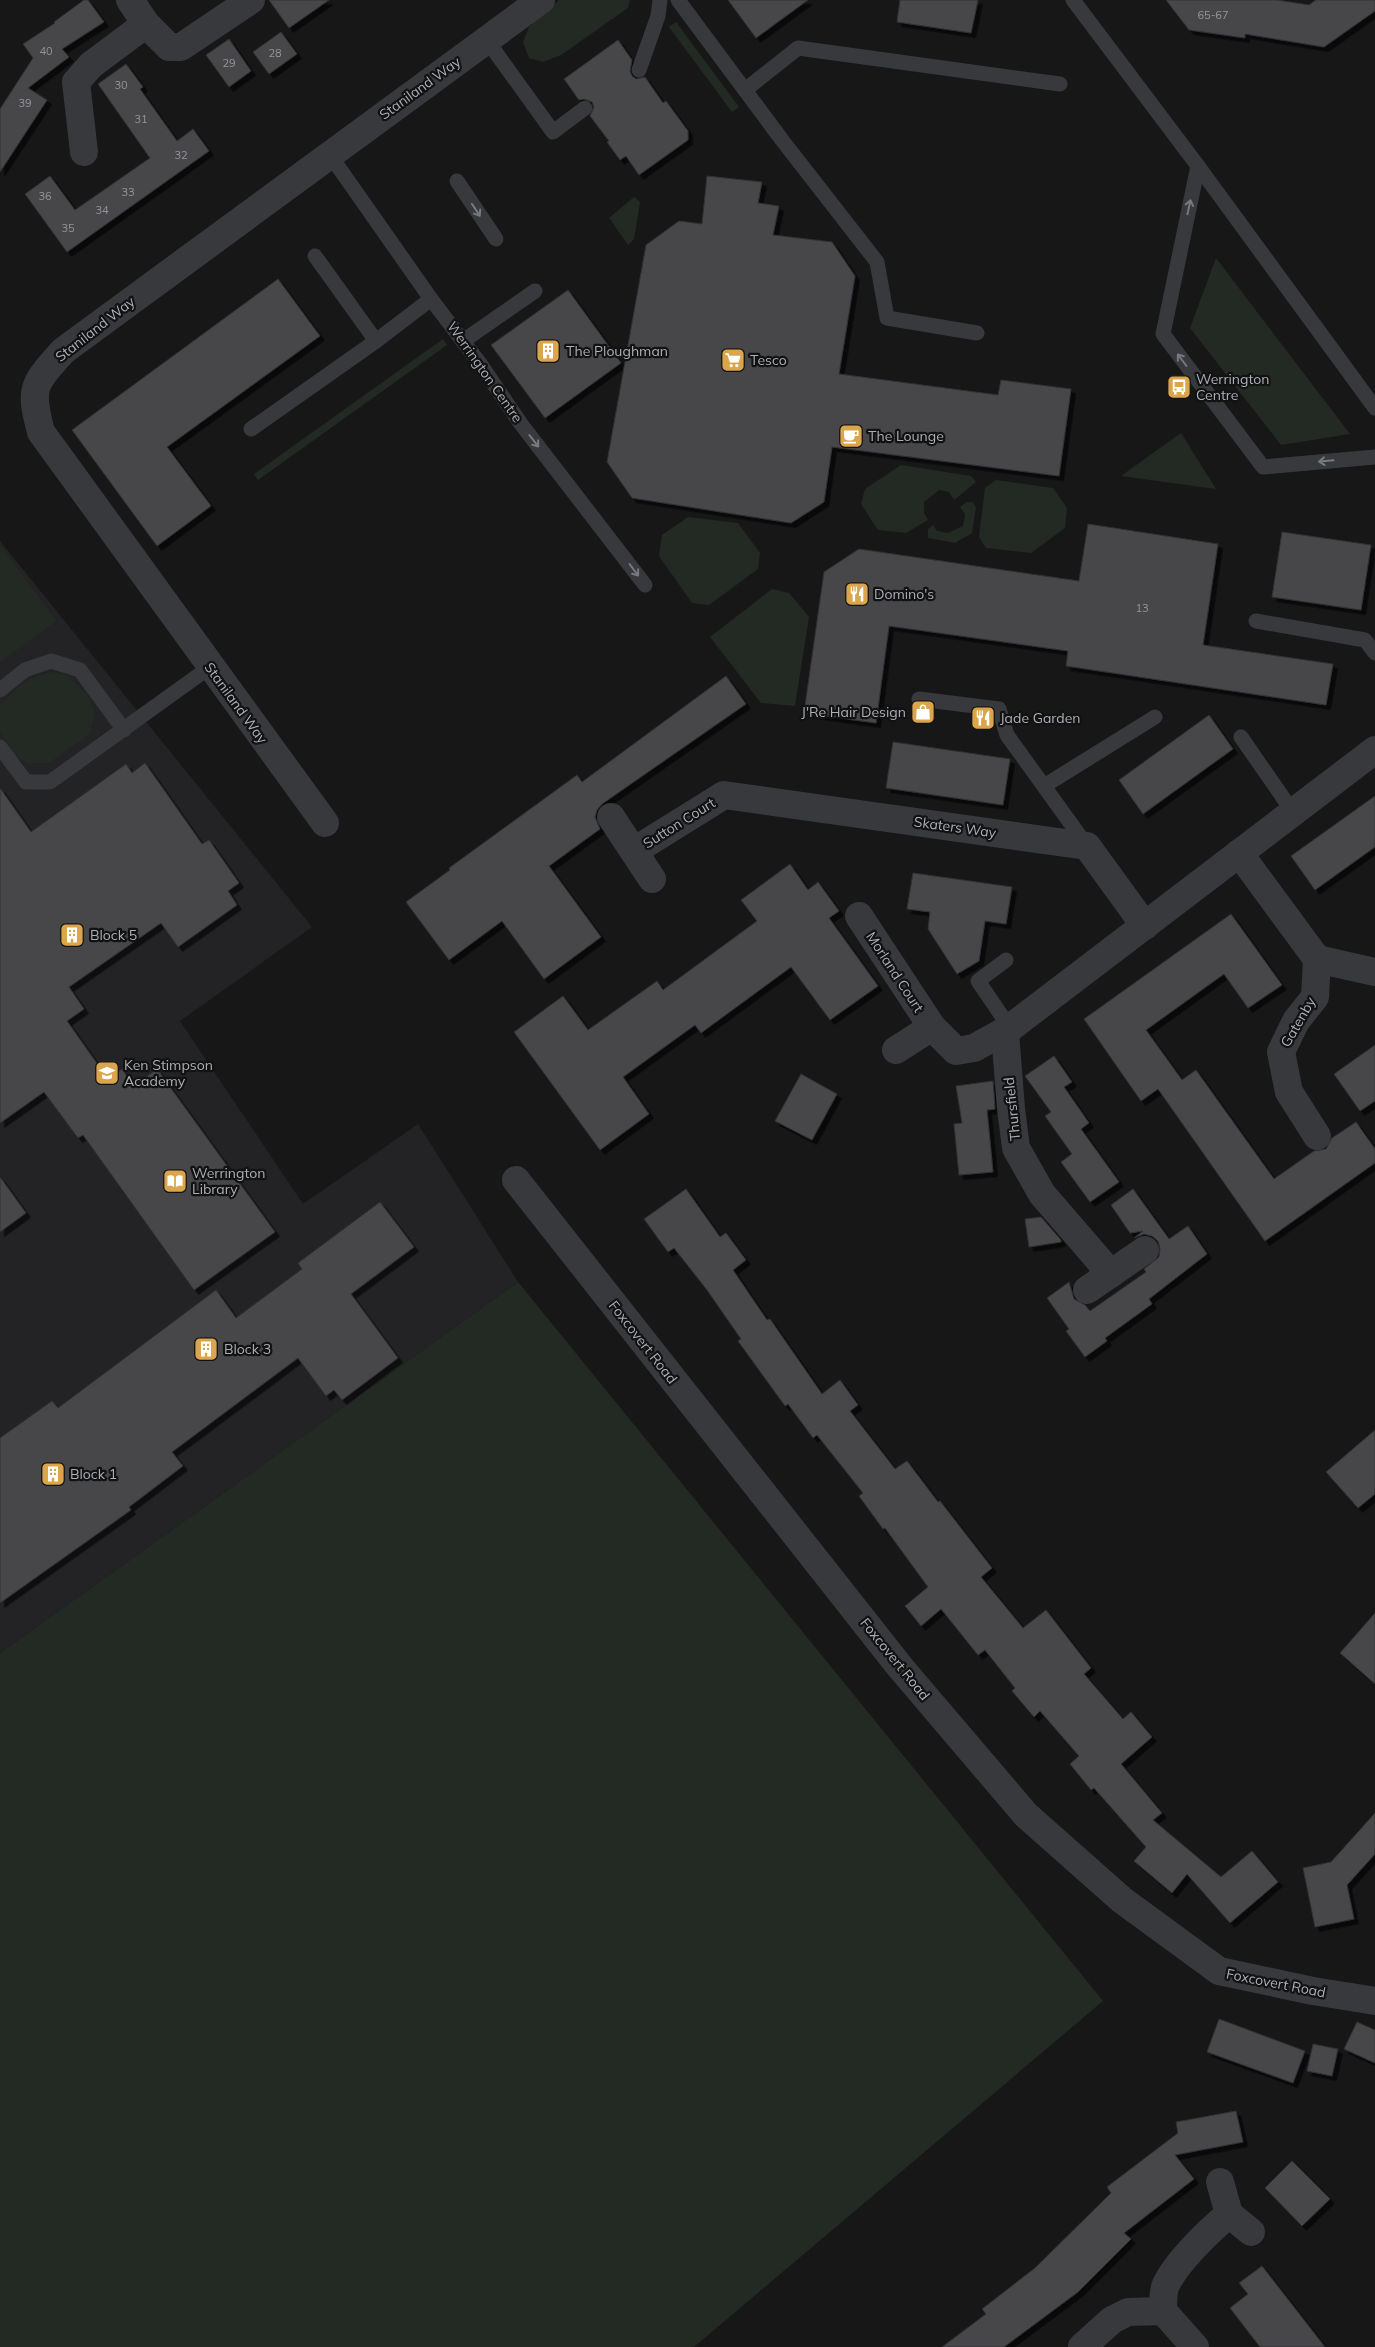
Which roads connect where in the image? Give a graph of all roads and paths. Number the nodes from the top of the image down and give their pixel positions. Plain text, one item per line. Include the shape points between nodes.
1 (130, 0) edge
2 (251, 0) edge
3 (540, 0) edge
4 (660, 0) edge
5 (678, 0) edge
6 (1072, 0) edge
7 (146, 24) junction
8 (486, 39) junction
9 (639, 70) dead end
10 (1060, 84) dead end
11 (744, 90) junction
12 (585, 108) dead end
13 (84, 152) dead end
14 (330, 155) junction
15 (1198, 166) junction
16 (457, 181) dead end
17 (496, 239) dead end
18 (315, 256) dead end
19 (535, 291) dead end
20 (431, 299) junction
21 (977, 334) dead end
22 (463, 341) junction
23 (376, 342) junction
24 (1375, 408) edge
25 (251, 430) dead end
26 (1375, 457) edge
27 (645, 585) dead end
28 (1256, 621) dead end
29 (1375, 653) edge
30 (210, 667) junction
31 (0, 690) edge
32 (919, 699) dead end
33 (1155, 717) dead end
34 (124, 730) junction
35 (1241, 737) dead end
36 (0, 747) edge
37 (1375, 750) edge
38 (1044, 786) junction
39 (724, 795) joint
40 (1293, 812) junction
41 (611, 817) dead end
42 (325, 823) dead end
43 (1087, 846) junction
44 (634, 851) junction
45 (1238, 853) junction
46 (652, 879) dead end
47 (859, 916) dead end
48 (1145, 926) junction
49 (1316, 959) junction
50 (1006, 960) dead end
51 (1375, 972) edge
52 (932, 1027) junction
53 (1007, 1030) junction
54 (896, 1050) dead end
55 (1317, 1136) dead end
56 (516, 1180) dead end
57 (1145, 1250) dead end
58 (1111, 1274) junction
59 (1087, 1290) dead end
60 (1375, 2001) edge
61 (1220, 2182) dead end
62 (1229, 2214) junction
63 (1251, 2232) dead end
64 (1163, 2311) junction
65 (1082, 2347) edge
66 (1195, 2347) edge

1 - 7 street
2 - 7 street via 181,47 169,47
3 - 8 street, Staniland Way
4 - 9 lane via 658,16
5 - 11 lane
6 - 15 lane
7 - 13 street via 91,65 76,82
8 - 12 lane via 553,132
8 - 14 street, Staniland Way
10 - 11 lane via 798,48
11 - 21 lane via 877,262 887,318
14 - 20 lane, Werrington Centre
14 - 30 street, Staniland Way via 63,351 39,379 34,395 41,432
15 - 24 lane
26 -> 15 lane via 1263,467 1163,334
16 -> 17 lane
18 - 23 lane
19 - 22 lane
20 - 22 lane, Werrington Centre
20 - 23 lane
22 -> 27 lane, Werrington Centre
23 - 25 lane
28 - 29 lane via 1365,640
30 - 34 lane
30 - 42 street, Staniland Way
31 - 34 lane via 25,670 51,661 80,670
32 - 38 lane via 999,709 1007,734
33 - 38 lane
34 - 36 lane via 50,782 26,782
35 - 40 lane
37 - 40 street
38 - 43 lane
39 - 43 street, Skaters Way
39 - 44 street, Sutton Court
40 - 45 street
41 - 44 street, Sutton Court
43 - 48 street
44 - 46 street, Sutton Court
45 - 48 street
45 - 49 street
47 - 52 street, Morland Court
48 - 53 street
49 - 51 street
49 - 55 street, Gatenby via 1315,997 1296,1021 1281,1052 1289,1092
50 - 53 lane via 978,981
52 - 53 street, Morland Court via 956,1051 974,1048
52 - 54 street, Morland Court
53 - 58 street, Thursfield via 1016,1148 1042,1194
56 - 60 street, Foxcovert Road via 900,1667 1026,1815 1122,1900 1219,1972
57 - 58 street
58 - 59 street
61 - 62 street
62 - 63 street
62 - 64 street via 1204,2235 1175,2272 1165,2288
64 - 65 street via 1128,2312 1112,2320
64 - 66 street

